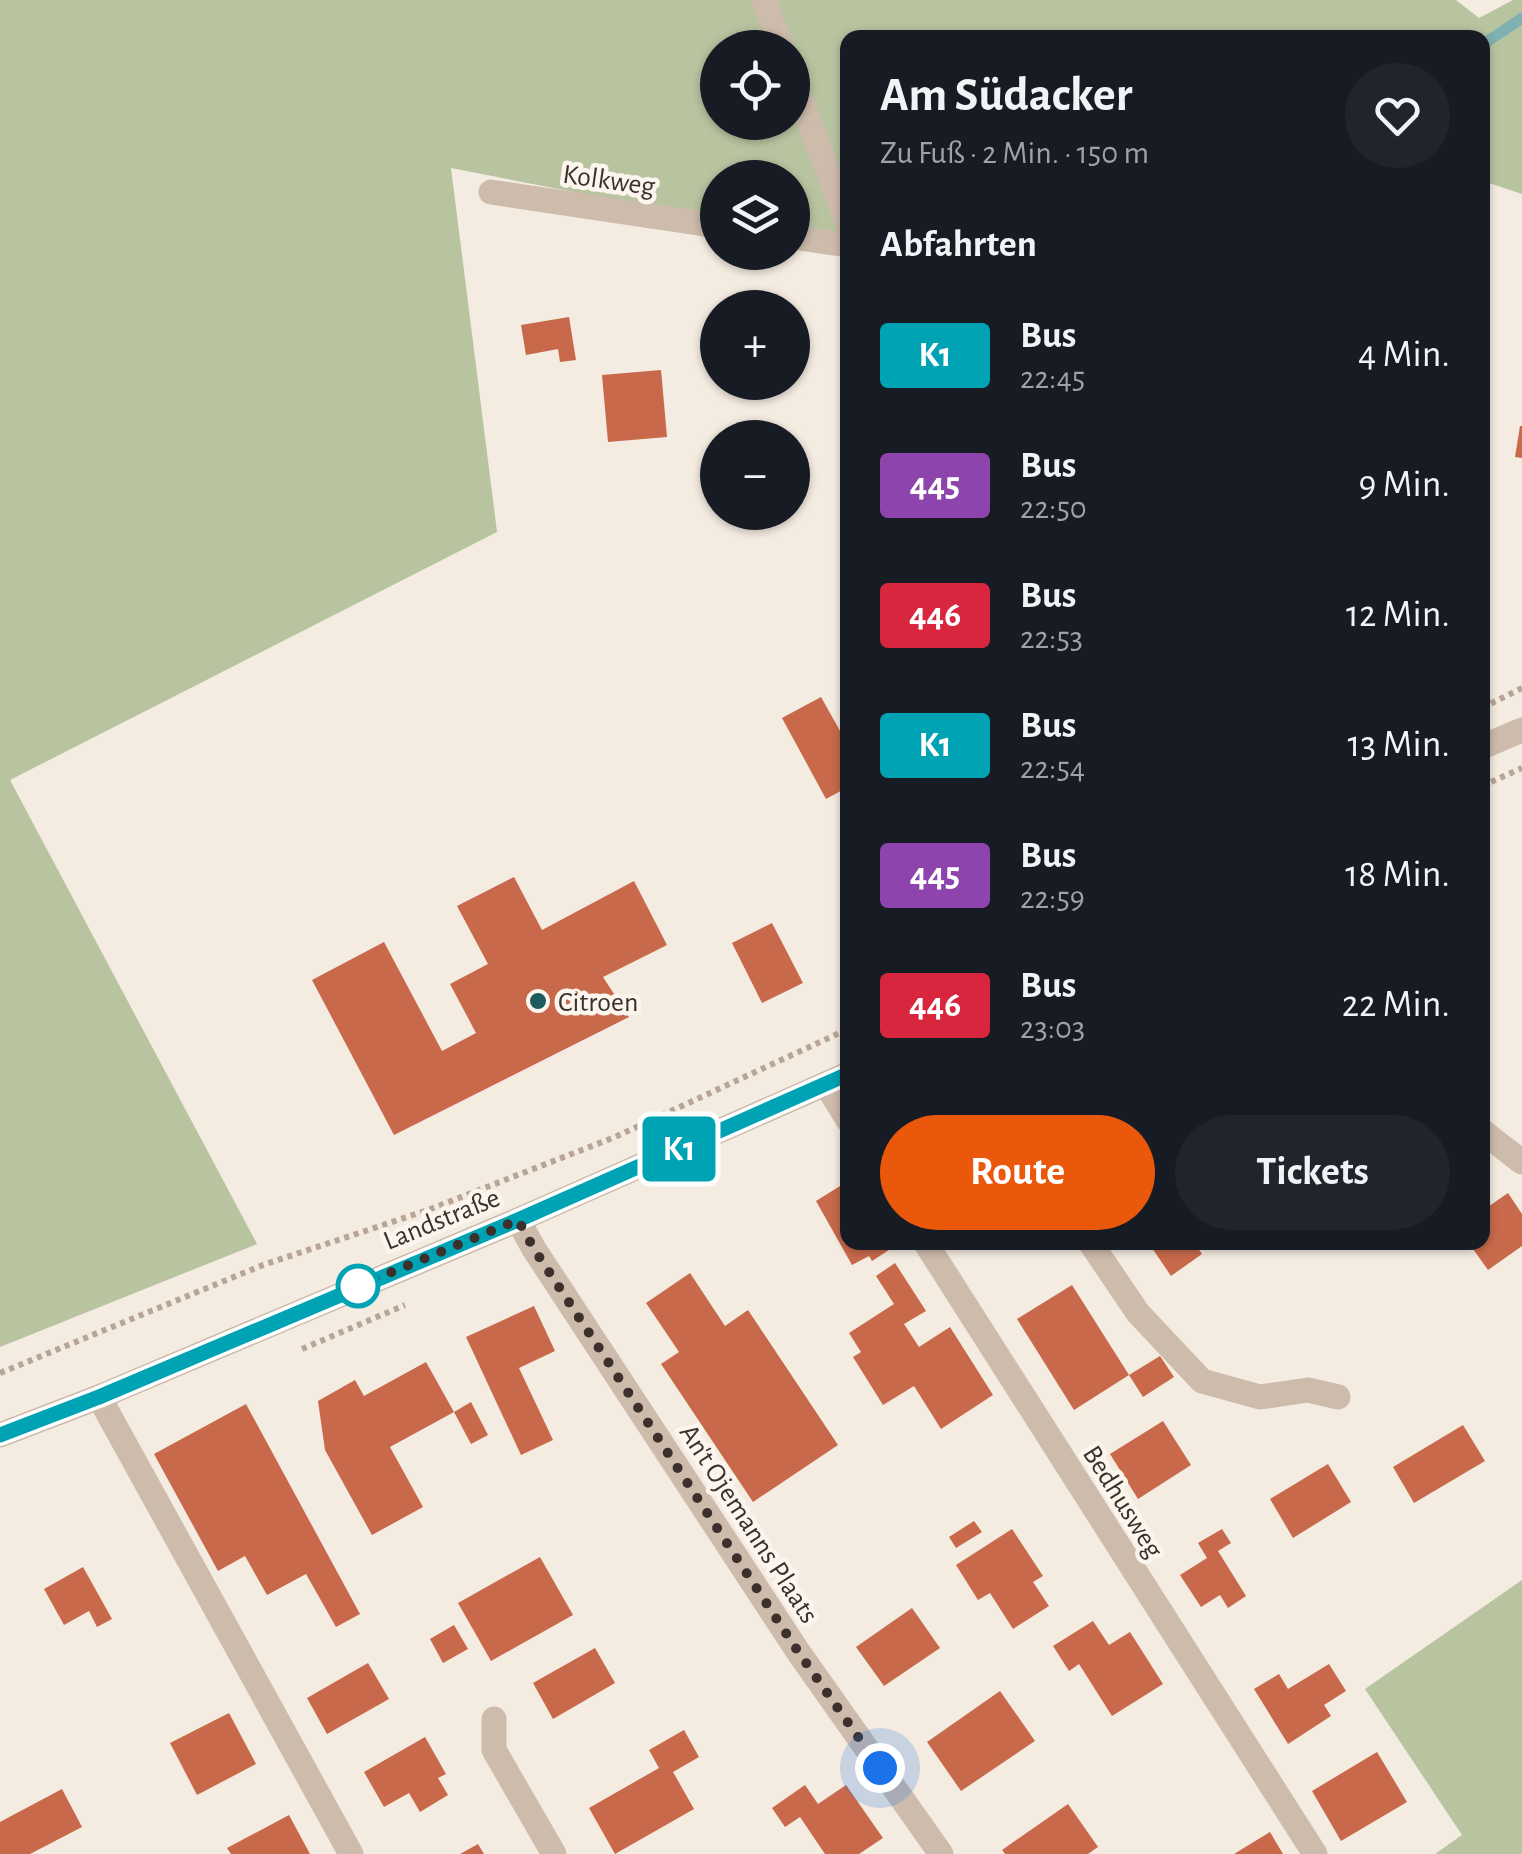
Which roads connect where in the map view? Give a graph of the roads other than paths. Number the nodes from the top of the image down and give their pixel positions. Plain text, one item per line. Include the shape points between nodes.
1 (764, 0) edge
2 (775, 30) edge
3 (810, 124) edge
4 (491, 192) dead end
5 (840, 204) edge
6 (700, 223) edge
7 (810, 240) edge
8 (840, 244) edge
9 (1522, 730) edge
10 (1490, 744) edge
11 (837, 1079) edge
12 (1490, 1137) edge
13 (1522, 1162) edge
14 (518, 1220) junction
15 (930, 1250) edge
16 (1095, 1250) edge
17 (99, 1397) junction
18 (1338, 1397) dead end
19 (0, 1435) edge
20 (494, 1719) dead end
21 (351, 1854) edge
22 (554, 1854) edge
23 (940, 1854) edge
24 (1315, 1854) edge

1 - 2 street
3 - 5 street
4 - 6 street, Kolkweg
7 - 8 street
9 - 10 street
11 - 14 street, Landstraße
12 - 13 street
14 - 17 street, Landstraße
14 - 23 street, An't Ojemanns Plaats via 799,1653
15 - 24 street, Bedhusweg
16 - 18 street via 1138,1313 1202,1381 1260,1397 1308,1390
17 - 19 street, Landstraße
17 - 21 street
20 - 22 street via 494,1750

